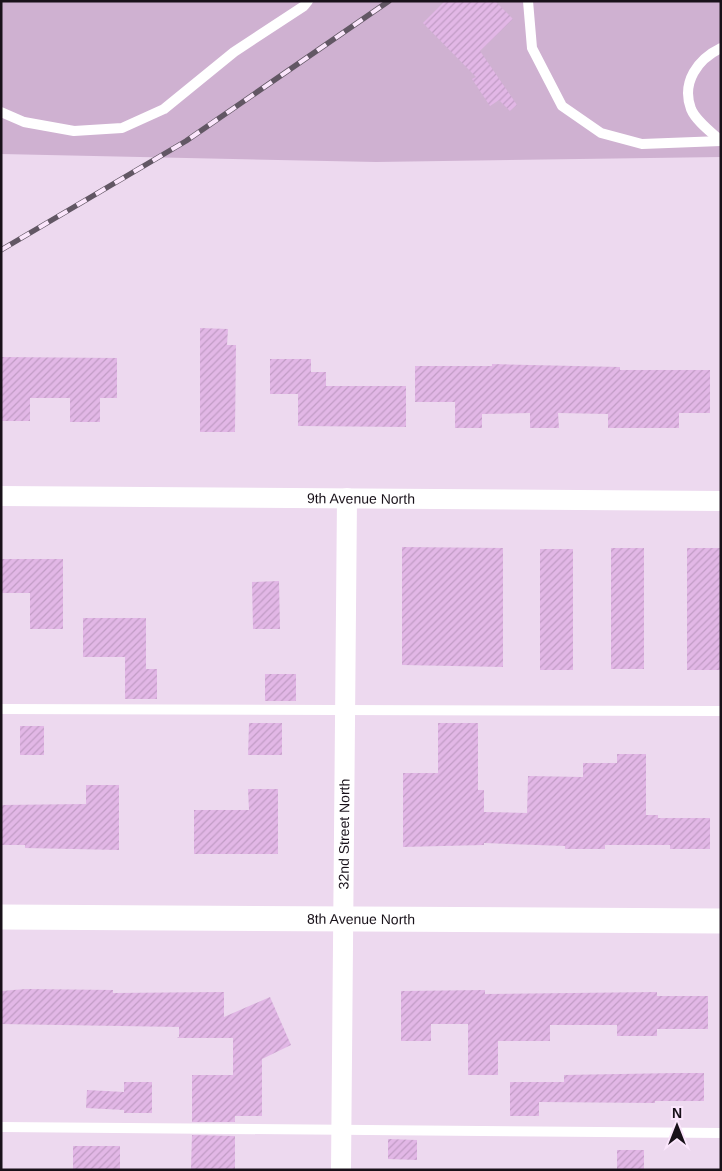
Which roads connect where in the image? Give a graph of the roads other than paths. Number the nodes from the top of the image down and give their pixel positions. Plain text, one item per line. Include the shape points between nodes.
1 (308, 1) edge
2 (528, 1) edge
3 (721, 48) edge
4 (1, 112) edge
5 (721, 141) edge
6 (1, 496) edge
7 (347, 498) junction
8 (721, 502) edge
9 (1, 709) edge
10 (344, 710) junction
11 (721, 712) edge
12 (1, 917) edge
13 (342, 918) junction
14 (721, 921) edge
15 (1, 1128) edge
16 (341, 1131) junction
17 (721, 1133) edge
18 (341, 1170) edge

1 - 4 lane via 234,52 164,109 122,128 74,131 24,122
2 - 5 lane via 532,48 562,106 601,133 642,144
3 - 5 lane via 702,60 689,84 692,110
6 - 7 street, 9th Avenue North
7 - 8 street, 9th Avenue North
7 - 10 street, 32nd Street North
9 - 10 lane
10 - 11 lane
10 - 13 street, 32nd Street North
12 - 13 street, 8th Avenue North
13 - 14 street, 8th Avenue North
13 - 16 street, 32nd Street North
15 - 16 lane
16 - 17 lane
16 - 18 street, 32nd Street North

